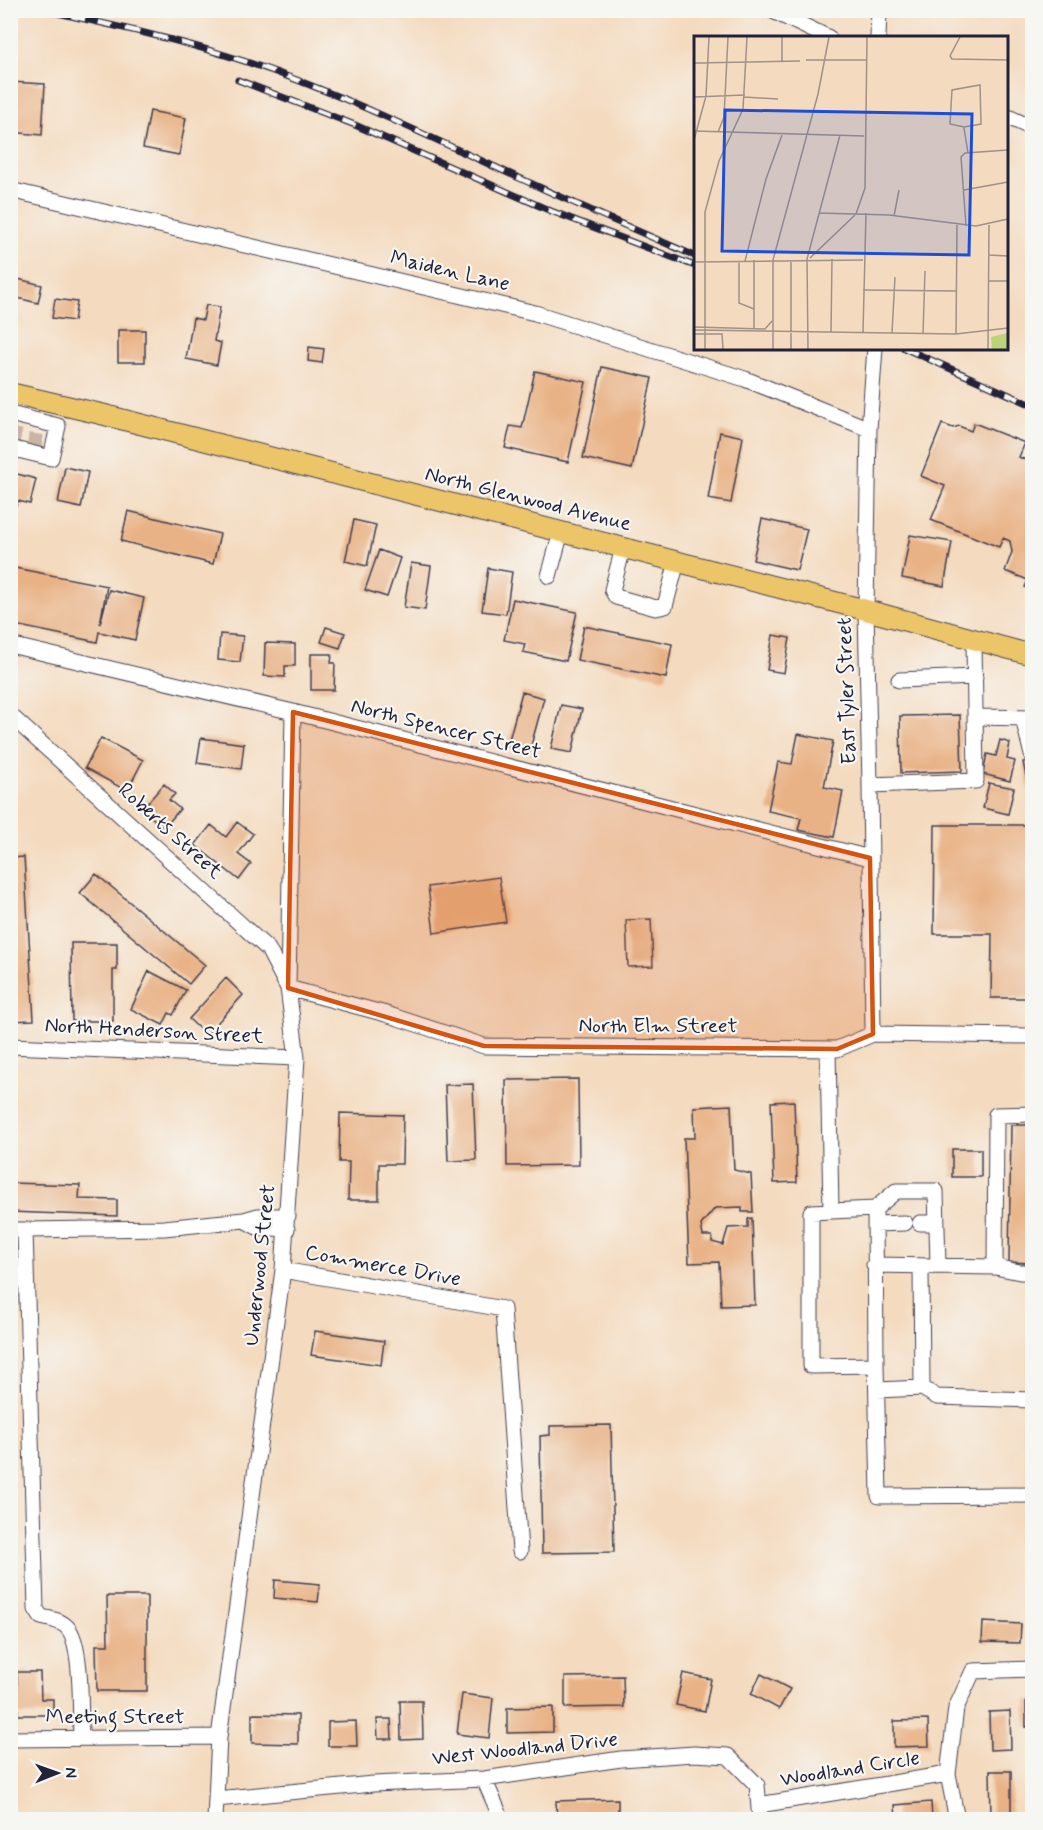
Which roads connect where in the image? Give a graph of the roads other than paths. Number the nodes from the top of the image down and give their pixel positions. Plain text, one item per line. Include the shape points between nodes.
1 (771, 10) edge
2 (879, 10) edge
3 (825, 36) edge
4 (878, 36) edge
5 (1007, 117) edge
6 (1032, 128) edge
7 (10, 190) edge
8 (875, 350) edge
9 (10, 393) edge
10 (55, 403) junction
11 (15, 418) edge
12 (42, 424) junction
13 (869, 429) junction
14 (11, 446) edge
15 (561, 532) junction
16 (623, 548) junction
17 (677, 562) junction
18 (549, 576) dead end
19 (866, 610) junction
20 (974, 640) junction
21 (10, 645) edge
22 (1032, 655) edge
23 (975, 677) junction
24 (899, 680) dead end
25 (293, 712) junction
26 (10, 715) edge
27 (976, 717) junction
28 (1028, 718) edge
29 (1032, 755) edge
30 (870, 785) junction
31 (870, 858) junction
32 (288, 988) junction
33 (873, 1034) junction
34 (1032, 1036) edge
35 (10, 1046) edge
36 (828, 1048) junction
37 (297, 1058) junction
38 (1032, 1114) edge
39 (831, 1210) junction
40 (875, 1216) junction
41 (287, 1223) junction
42 (937, 1223) junction
43 (18, 1230) edge
44 (874, 1265) junction
45 (938, 1265) junction
46 (921, 1266) junction
47 (995, 1267) junction
48 (283, 1270) junction
49 (1032, 1272) edge
50 (876, 1365) junction
51 (922, 1388) junction
52 (877, 1390) junction
53 (1032, 1400) edge
54 (1032, 1495) edge
55 (520, 1551) dead end
56 (1032, 1669) edge
57 (219, 1737) junction
58 (81, 1738) junction
59 (10, 1739) edge
60 (948, 1774) junction
61 (484, 1779) junction
62 (216, 1799) junction
63 (759, 1812) edge
64 (215, 1820) edge
65 (502, 1820) edge
66 (957, 1820) edge

1 - 3 street
2 - 4 street
5 - 6 street
7 - 13 street, Maiden Lane via 535,313 745,379
8 - 13 street, East Tyler Street
9 - 10 main road, North Glenwood Avenue
10 - 12 street
10 - 15 main road, North Glenwood Avenue
11 - 12 street
12 - 14 street via 58,426 51,458
13 - 19 street, East Tyler Street
15 - 16 main road, North Glenwood Avenue
15 - 18 street
16 - 17 main road, North Glenwood Avenue
16 - 17 street via 612,590 616,597 657,608 665,606
17 - 19 main road, North Glenwood Avenue
19 - 20 main road, North Glenwood Avenue
19 - 30 street, East Tyler Street
20 - 22 main road, North Glenwood Avenue
20 - 23 street
21 - 25 street, North Spencer Street
23 - 24 street
23 - 27 street
25 - 31 street, North Spencer Street
25 - 32 street, Underwood Street
26 - 32 street, Roberts Street via 268,950
27 - 28 street
27 - 30 street via 976,781
28 - 29 street
30 - 31 street, East Tyler Street
31 - 33 street, East Tyler Street
32 - 36 street, North Elm Street via 484,1046
32 - 37 street, Underwood Street
33 - 34 street, North Elm Street
33 - 36 street, North Elm Street via 837,1049
35 - 37 street, North Henderson Street
36 - 39 street
37 - 41 street, Underwood Street
38 - 47 street via 996,1115
39 - 40 street
39 - 50 street via 811,1212 811,1366
40 - 42 street
40 - 42 street via 896,1191 936,1191
40 - 44 street
41 - 43 street via 256,1227 244,1220 164,1228
41 - 48 street, Underwood Street
42 - 45 street
43 - 58 street via 36,1609 41,1617 65,1625 74,1638
44 - 46 street
44 - 50 street
45 - 46 street
45 - 47 street
46 - 51 street
47 - 49 street
48 - 55 street, Commerce Drive via 503,1309
48 - 57 street, Underwood Street
50 - 52 street
51 - 52 street
51 - 53 street via 938,1397
52 - 54 street via 879,1496
56 - 60 street, Woodland Circle via 973,1671 956,1708
57 - 58 street, Meeting Street
57 - 62 street, Underwood Street
58 - 59 street, Meeting Street
60 - 63 street, Woodland Circle
60 - 66 street, Woodland Circle
61 - 62 street, West Woodland Drive via 373,1784
61 - 63 street, West Woodland Drive via 621,1759 728,1756 757,1785
61 - 65 street
62 - 64 street, Underwood Street

